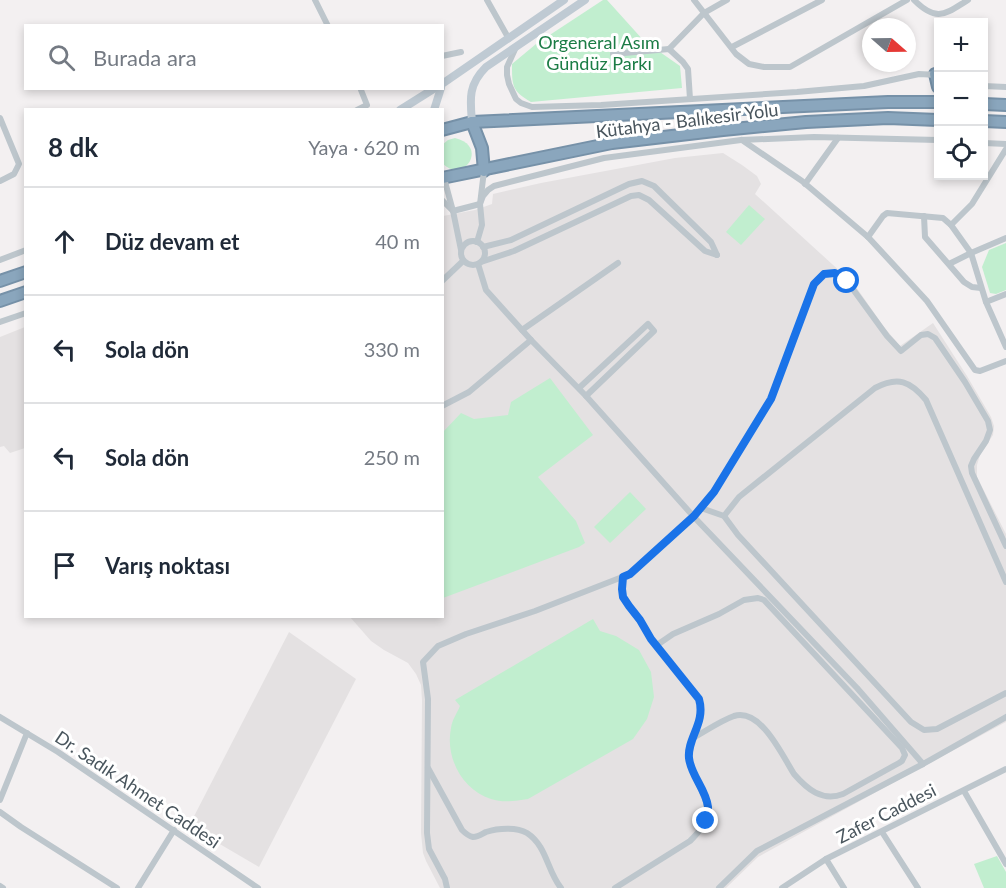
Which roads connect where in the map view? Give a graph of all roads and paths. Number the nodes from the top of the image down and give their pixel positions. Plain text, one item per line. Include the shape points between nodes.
1 (315, 0) edge
2 (487, 0) edge
3 (564, 0) edge
4 (585, 0) edge
5 (694, 0) edge
6 (727, 0) edge
7 (822, 0) edge
8 (907, 0) edge
9 (915, 0) edge
10 (968, 0) edge
11 (958, 3) edge
12 (704, 13) junction
13 (327, 24) edge
14 (509, 39) junction
15 (516, 46) junction
16 (732, 47) junction
17 (669, 49) junction
18 (461, 52) dead end
19 (613, 54) dead end
20 (444, 56) edge
21 (934, 75) edge
22 (444, 84) edge
23 (988, 86) edge
24 (1006, 87) edge
25 (362, 90) edge
26 (432, 90) edge
27 (440, 90) edge
28 (690, 99) junction
29 (934, 102) edge
30 (988, 104) edge
31 (1006, 105) edge
32 (361, 108) edge
33 (403, 108) edge
34 (435, 108) edge
35 (0, 118) edge
36 (934, 120) edge
37 (472, 122) junction
38 (988, 122) edge
39 (1006, 122) edge
40 (444, 129) edge
41 (838, 138) junction
42 (741, 140) junction
43 (934, 140) edge
44 (988, 144) edge
45 (1006, 146) edge
46 (483, 176) junction
47 (444, 177) edge
48 (444, 180) edge
49 (0, 181) edge
50 (805, 184) junction
51 (494, 186) junction
52 (444, 202) edge
53 (480, 204) junction
54 (453, 211) junction
55 (924, 216) junction
56 (951, 225) junction
57 (868, 237) junction
58 (1006, 238) edge
59 (477, 242) junction
60 (483, 247) junction
61 (461, 250) junction
62 (24, 251) edge
63 (970, 253) junction
64 (0, 260) edge
65 (463, 261) junction
66 (618, 262) dead end
67 (480, 263) junction
68 (949, 264) junction
69 (24, 273) edge
70 (444, 279) edge
71 (0, 281) edge
72 (981, 288) junction
73 (24, 293) edge
74 (1006, 294) edge
75 (0, 301) edge
76 (986, 302) junction
77 (24, 314) edge
78 (0, 322) edge
79 (522, 330) junction
80 (531, 340) junction
81 (1006, 347) edge
82 (1006, 361) edge
83 (579, 388) junction
84 (586, 396) junction
85 (444, 405) edge
86 (701, 508) junction
87 (694, 516) junction
88 (724, 516) junction
89 (1006, 546) edge
90 (623, 577) junction
91 (1006, 582) edge
92 (657, 645) junction
93 (1006, 693) edge
94 (0, 717) edge
95 (1006, 717) edge
96 (27, 733) junction
97 (693, 738) junction
98 (923, 764) junction
99 (428, 768) junction
100 (1006, 769) edge
101 (964, 791) junction
102 (0, 800) edge
103 (0, 812) edge
104 (174, 831) junction
105 (882, 832) junction
106 (826, 859) junction
107 (1006, 864) edge
108 (117, 888) edge
109 (138, 888) edge
110 (258, 888) edge
111 (447, 888) edge
112 (561, 888) edge
113 (615, 888) edge
114 (719, 888) edge
115 (782, 888) edge
116 (844, 888) edge
117 (918, 888) edge

1 - 13 street
2 - 14 street
3 - 14 main road
4 - 15 main road
5 - 12 street
6 - 12 street
7 - 16 street
8 - 16 street via 790,67 749,64
9 - 11 street via 928,12 940,14 949,13
10 - 11 street
12 - 16 street
12 - 17 street
14 - 22 main road
15 - 28 street via 507,67 509,84 516,99 532,107
15 - 37 main road via 474,80 470,95
17 - 19 street
17 - 28 street via 688,69
18 - 20 street
21 - 28 street via 919,74 864,86
23 - 24 street
25 - 32 street via 367,105
26 - 33 main road
27 - 34 main road
29 - 37 highway, Kütahya - Balıkesir Yolu
30 - 31 highway
35 - 49 street via 19,164 14,174
36 - 46 highway, Kütahya - Balıkesir Yolu via 806,122 612,143
37 - 40 highway, Kütahya - Balıkesir Yolu
37 - 46 highway via 482,148
38 - 39 highway
41 - 42 street
41 - 43 street
41 - 50 street
42 - 50 street
42 - 51 street via 604,158
44 - 45 street
45 - 56 street via 972,204
46 - 47 highway, Kütahya - Balıkesir Yolu
46 - 51 street
46 - 53 street
48 - 54 street
50 - 57 street
51 - 53 street
52 - 54 street
53 - 54 street
53 - 59 street via 482,225
54 - 61 street
55 - 56 street via 943,218
55 - 57 street via 887,213
55 - 68 street via 925,237
56 - 63 street
57 - 82 street via 927,301 975,370
58 - 63 street
59 - 60 street
59 - 61 street via 466,243
60 - 67 street
60 - 67 street via 511,240 642,181 667,198 711,242 717,255 705,251 639,195
61 - 65 street
62 - 64 street
63 - 68 street
63 - 72 street
65 - 67 street via 470,265
65 - 70 street
66 - 79 street
67 - 79 street via 486,290
68 - 72 street via 964,282
69 - 71 highway
72 - 76 street
73 - 75 highway
74 - 76 street
76 - 81 street
77 - 78 street
79 - 80 street
80 - 83 street
80 - 85 street via 469,392
83 - 84 street
83 - 84 street via 648,324 654,331
84 - 87 street
86 - 87 street
86 - 88 street
86 - 89 street via 771,399 814,284 824,274 835,273 847,281 901,351 928,334 936,338 966,382 990,430 971,466 972,473
87 - 90 street
87 - 98 street via 857,688
88 - 91 street via 739,497 875,388 887,382 907,383 926,400
88 - 93 street via 911,722 924,730 938,729
90 - 92 street via 623,597
90 - 99 street via 438,646 423,662 428,699
92 - 97 street via 699,699 701,713
92 - 97 street via 744,600 764,600 902,748 904,755 899,764 843,794 826,797 800,781 761,724 747,715 733,717
94 - 96 street, Dr. Sadık Ahmet Caddesi
95 - 98 street
96 - 102 street
96 - 104 street, Dr. Sadık Ahmet Caddesi
97 - 113 street via 688,755 708,808 706,821 690,841
98 - 114 street via 757,852
99 - 111 street via 429,849
99 - 112 street via 466,834 475,837 509,829 527,833 541,846
100 - 101 street, Zafer Caddesi
101 - 105 street, Zafer Caddesi
101 - 107 street
103 - 108 street
104 - 109 street
104 - 110 street, Dr. Sadık Ahmet Caddesi
105 - 106 street, Zafer Caddesi
105 - 117 street
106 - 115 street, Zafer Caddesi
106 - 116 street

